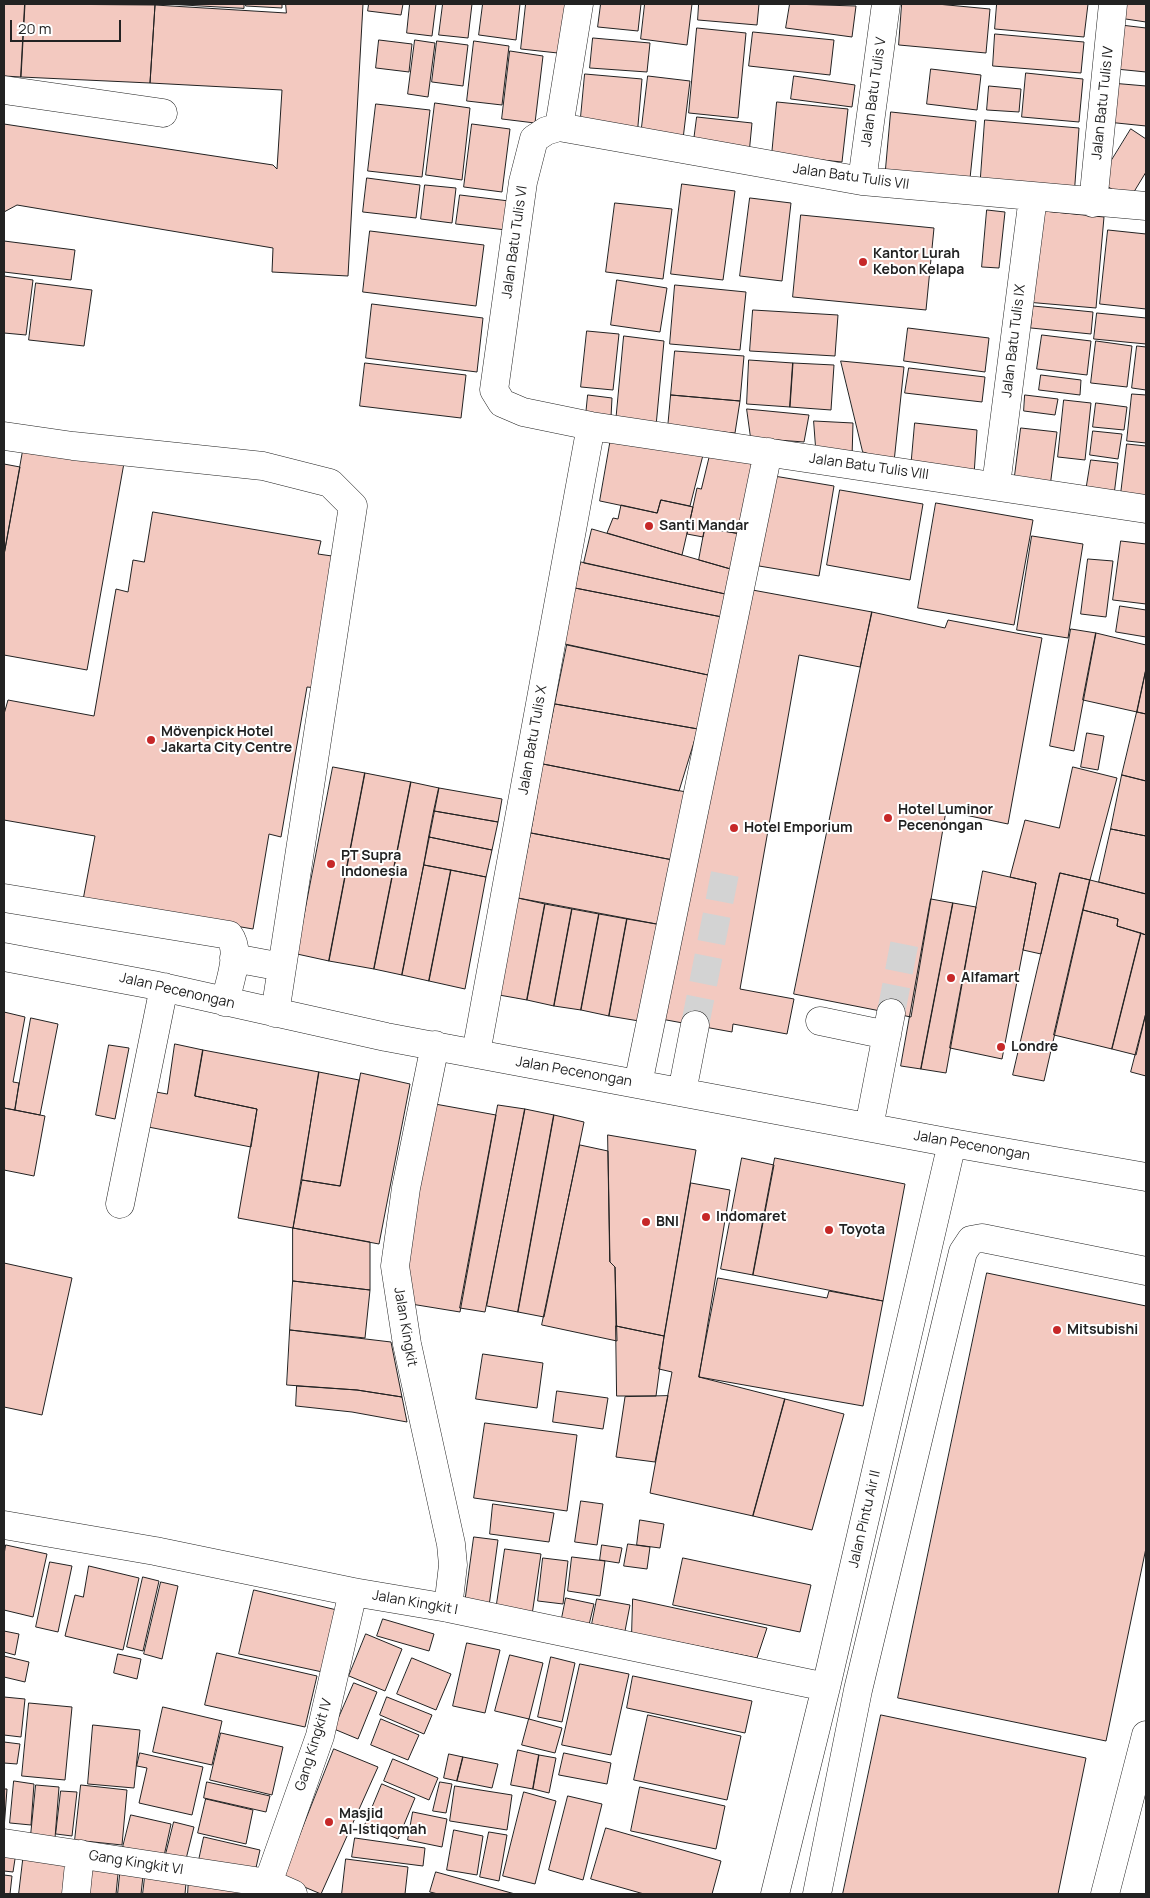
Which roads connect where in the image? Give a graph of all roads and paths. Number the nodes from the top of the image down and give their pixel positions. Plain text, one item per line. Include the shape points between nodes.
1 (579, 4) edge
2 (886, 4) edge
3 (1113, 4) edge
4 (4, 90) edge
5 (163, 113) dead end
6 (559, 127) junction
7 (862, 181) junction
8 (1033, 197) junction
9 (1093, 203) junction
10 (1146, 206) edge
11 (591, 426) junction
12 (4, 436) edge
13 (768, 452) junction
14 (996, 485) junction
15 (1146, 509) edge
16 (4, 898) edge
17 (4, 956) edge
18 (234, 958) junction
19 (282, 967) junction
20 (164, 987) junction
21 (225, 1002) junction
22 (275, 1013) junction
23 (820, 1021) dead end
24 (695, 1025) tunnel mouth
25 (435, 1045) junction
26 (476, 1054) junction
27 (638, 1084) junction
28 (682, 1092) junction
29 (869, 1127) junction
30 (952, 1143) junction
31 (1146, 1177) edge
32 (120, 1204) dead end
33 (1146, 1271) edge
34 (4, 1525) edge
35 (353, 1592) junction
36 (448, 1608) junction
37 (826, 1687) junction
38 (1146, 1735) edge
39 (4, 1842) edge
40 (80, 1854) junction
41 (267, 1889) edge
42 (76, 1894) edge
43 (292, 1894) edge
44 (775, 1894) edge
45 (817, 1894) edge
46 (1105, 1894) edge

1 - 6 street
2 - 7 street, Jalan Batu Tulis V
3 - 9 street, Jalan Batu Tulis IV
4 - 5 street
6 - 7 street, Jalan Batu Tulis VII
6 - 11 street, Jalan Batu Tulis VI via 546,130 534,139 523,182 494,390 502,403 523,412
7 - 8 street, Jalan Batu Tulis VII
8 - 9 street, Jalan Batu Tulis VII
8 - 14 street, Jalan Batu Tulis IX
9 - 10 street, Jalan Batu Tulis VII
11 - 13 street, Jalan Batu Tulis VIII
11 - 26 street, Jalan Batu Tulis X
12 - 19 street via 263,466 330,483 353,506
13 - 14 street, Jalan Batu Tulis VIII
13 - 27 street
14 - 15 street, Jalan Batu Tulis VIII
16 - 18 street via 224,934 234,942
17 - 20 street, Jalan Pecenongan
18 - 19 street
18 - 21 street
19 - 22 street
20 - 21 street, Jalan Pecenongan
20 - 32 street
21 - 22 street, Jalan Pecenongan
22 - 25 street, Jalan Pecenongan
23 - 29 street via 889,1024
24 - 28 street
25 - 26 street, Jalan Pecenongan
25 - 36 street, Jalan Kingkit via 406,1188 395,1266 407,1344 451,1544 453,1565
26 - 27 street, Jalan Pecenongan
27 - 28 street, Jalan Pecenongan
28 - 29 street, Jalan Pecenongan
29 - 30 street, Jalan Pecenongan
30 - 31 street, Jalan Pecenongan
30 - 37 street, Jalan Pintu Air II
33 - 45 street via 982,1238 971,1240 963,1252 858,1690
34 - 35 street, Jalan Kingkit I via 155,1551
35 - 36 street, Jalan Kingkit I
35 - 41 street, Gang Kingkit IV via 320,1736
36 - 37 street, Jalan Kingkit I
37 - 44 street, Jalan Pintu Air II
38 - 46 street
39 - 40 street, Gang Kingkit VI
40 - 41 street, Gang Kingkit VI
40 - 42 street
41 - 43 street, Gang Kingkit VI

